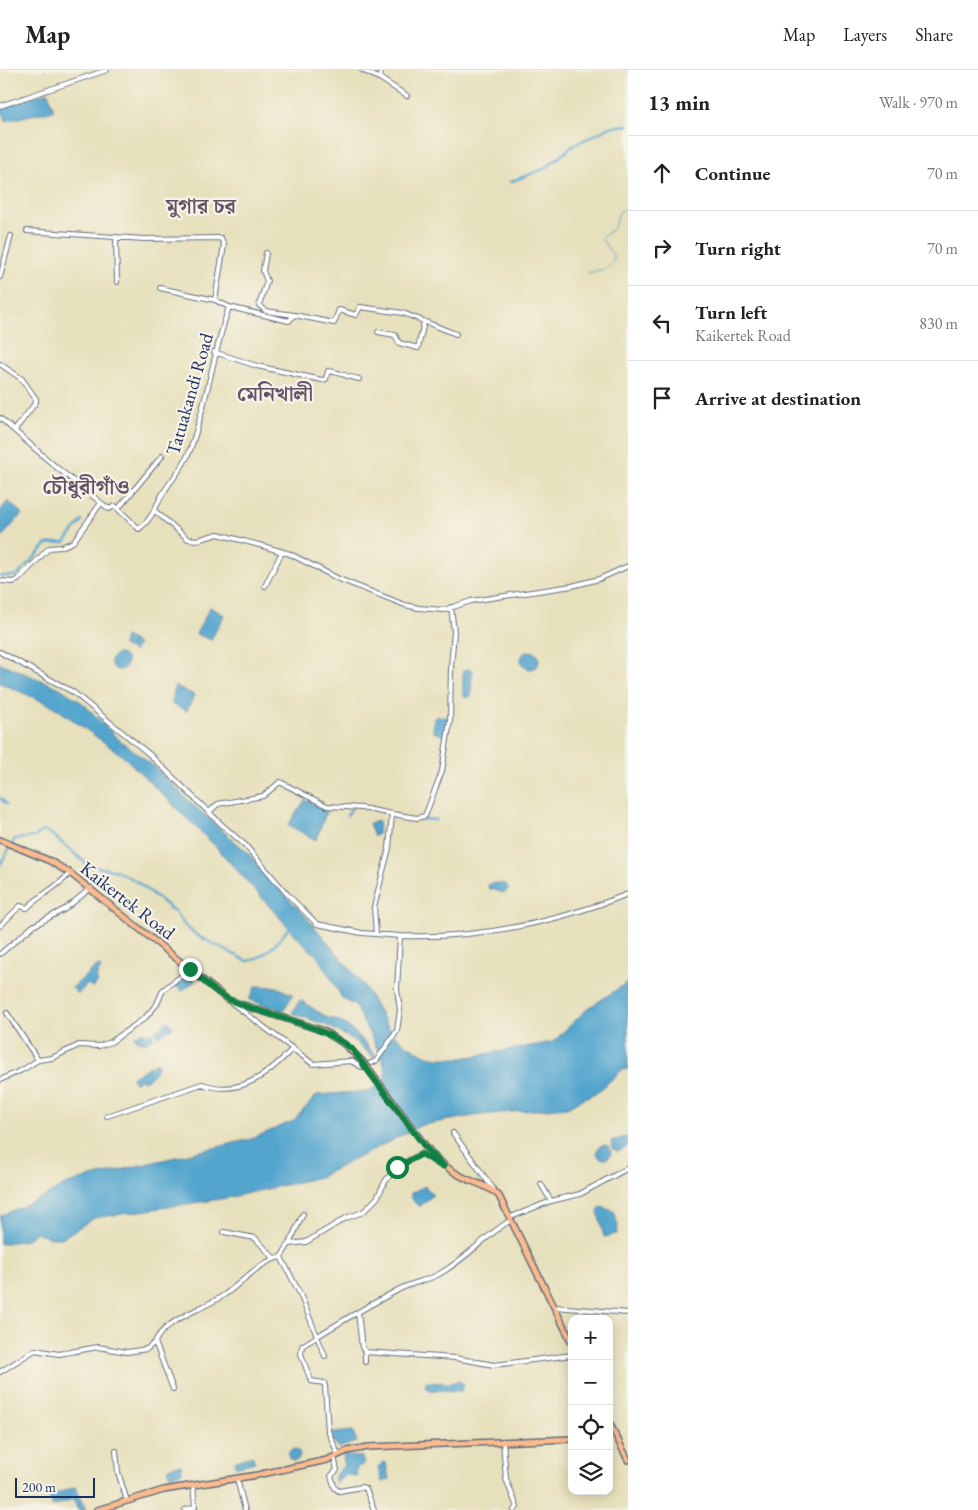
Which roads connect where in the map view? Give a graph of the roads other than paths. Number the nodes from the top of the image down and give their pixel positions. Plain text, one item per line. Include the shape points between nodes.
1 (107, 70) edge
2 (362, 70) edge
3 (380, 70) edge
4 (381, 79) junction
5 (407, 96) dead end
6 (0, 106) edge
7 (27, 230) dead end
8 (12, 236) dead end
9 (116, 237) junction
10 (266, 253) dead end
11 (0, 277) edge
12 (117, 282) dead end
13 (160, 288) dead end
14 (215, 300) junction
15 (229, 307) junction
16 (294, 314) junction
17 (424, 322) junction
18 (378, 332) dead end
19 (456, 334) dead end
20 (214, 352) junction
21 (0, 364) edge
22 (359, 379) dead end
23 (0, 418) edge
24 (15, 430) junction
25 (162, 456) dead end
26 (101, 503) junction
27 (118, 509) junction
28 (156, 512) junction
29 (282, 552) junction
30 (628, 566) edge
31 (0, 581) edge
32 (266, 586) dead end
33 (451, 607) junction
34 (0, 652) edge
35 (209, 812) junction
36 (392, 816) junction
37 (2, 841) edge
38 (70, 873) junction
39 (91, 888) junction
40 (628, 894) edge
41 (0, 926) edge
42 (376, 934) junction
43 (400, 936) junction
44 (0, 954) edge
45 (190, 969) junction
46 (228, 1000) junction
47 (6, 1013) dead end
48 (293, 1048) junction
49 (38, 1060) junction
50 (0, 1080) edge
51 (107, 1116) dead end
52 (453, 1133) dead end
53 (444, 1166) junction
54 (628, 1168) edge
55 (540, 1184) dead end
56 (494, 1190) junction
57 (551, 1201) junction
58 (303, 1214) dead end
59 (512, 1218) junction
60 (224, 1232) dead end
61 (289, 1244) junction
62 (281, 1257) junction
63 (274, 1258) junction
64 (555, 1307) junction
65 (358, 1313) junction
66 (628, 1313) edge
67 (568, 1335) edge
68 (317, 1336) junction
69 (155, 1342) junction
70 (364, 1352) junction
71 (568, 1355) edge
72 (325, 1356) dead end
73 (365, 1362) dead end
74 (0, 1372) edge
75 (173, 1389) dead end
76 (613, 1431) edge
77 (616, 1437) junction
78 (613, 1438) edge
79 (568, 1439) edge
80 (502, 1442) junction
81 (116, 1451) dead end
82 (336, 1455) junction
83 (628, 1460) edge
84 (237, 1479) junction
85 (193, 1485) junction
86 (127, 1500) junction
87 (111, 1508) edge
88 (97, 1510) edge
89 (185, 1510) edge
90 (245, 1510) edge
91 (374, 1510) edge
92 (514, 1510) edge

1 - 6 street
2 - 4 street
3 - 4 street
4 - 5 street
7 - 9 street
8 - 11 street
9 - 12 street
9 - 14 street via 220,238 224,245
10 - 16 street via 263,271 267,281 259,305 266,310
13 - 14 street
14 - 15 street
15 - 16 street via 289,321
15 - 20 street, Tatuakandi Road
16 - 17 street via 334,323 339,310 356,314 359,307 364,307 394,310
17 - 18 street via 418,348 399,343 395,335
17 - 19 street
20 - 22 street via 257,366 322,380 326,379 328,370
20 - 28 street, Tatuakandi Road via 190,450 163,494
21 - 24 street via 22,379 36,399
23 - 24 street
24 - 26 street
25 - 27 street
26 - 27 street via 109,509 114,506
26 - 31 street via 73,542 48,548 18,580
27 - 28 street via 139,529
28 - 29 street via 188,539 218,534
29 - 32 street
29 - 33 street via 405,605 442,610
30 - 33 street via 572,586 471,600
33 - 36 street via 454,632 451,704 442,771 425,816
34 - 35 street via 84,699 149,754
35 - 36 street via 218,804 263,796 280,782 327,806 362,808
35 - 42 street via 245,845 317,924
36 - 42 street via 389,848 374,907
37 - 38 main road, Kaikertek Road
38 - 39 main road, Kaikertek Road
38 - 41 street via 27,908 20,906
39 - 44 street via 65,909 33,926
39 - 45 main road, Kaikertek Road
40 - 43 street via 590,909 506,930
42 - 43 street
43 - 48 street via 397,1031 380,1058 362,1067 351,1061 315,1064
45 - 46 main road, Kaikertek Road
45 - 49 street via 163,990 157,1004 145,1018 111,1042 100,1046 79,1045 52,1058
46 - 48 street
46 - 53 main road, Kaikertek Road, bridge via 324,1031 344,1044 362,1061
47 - 49 street
48 - 51 street via 271,1070 245,1086 210,1087 202,1084
49 - 50 street
52 - 56 street
53 - 56 main road, Kaikertek Road
53 - 61 street via 422,1154 397,1167 377,1198 363,1212 346,1218 306,1242
54 - 57 street via 580,1194
55 - 57 street
56 - 59 main road
57 - 59 street
58 - 61 street
59 - 64 main road
59 - 65 street via 441,1273 401,1288
60 - 63 street via 255,1238
61 - 62 street
62 - 63 street
62 - 68 street
63 - 69 street via 221,1297 176,1320 157,1336
64 - 66 street
64 - 67 main road
65 - 68 street
65 - 70 street
68 - 72 street
68 - 82 street via 302,1346 301,1354 311,1381 324,1383 328,1431
69 - 74 street via 147,1348 127,1352 98,1347 59,1354 35,1350
69 - 75 street
70 - 71 street via 494,1364
70 - 73 street
76 - 77 main road
77 - 78 main road
77 - 83 main road
79 - 80 main road
80 - 82 main road via 368,1447
80 - 92 street via 506,1479 517,1507
81 - 86 street via 118,1472
82 - 84 main road
82 - 91 street via 337,1470 331,1476 335,1488 339,1491 366,1489
84 - 85 main road
84 - 90 street
85 - 86 main road
85 - 89 street via 195,1506
86 - 87 main road
87 - 88 main road

